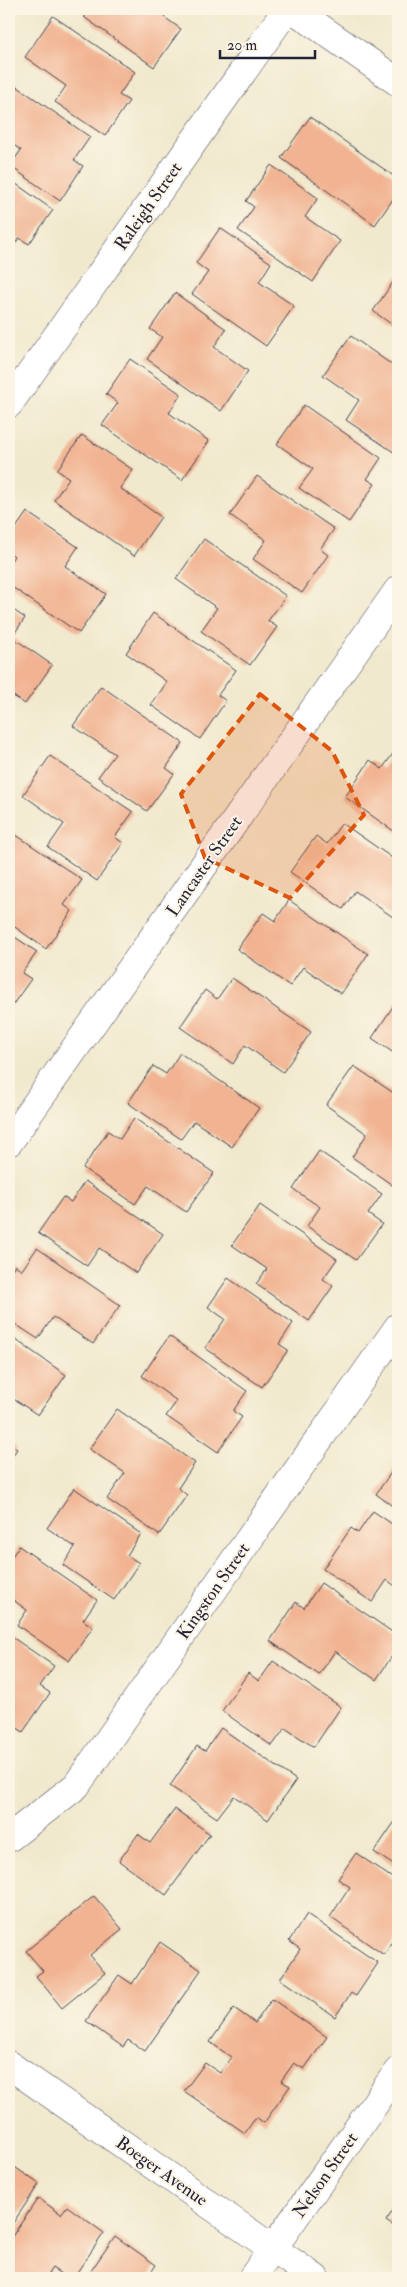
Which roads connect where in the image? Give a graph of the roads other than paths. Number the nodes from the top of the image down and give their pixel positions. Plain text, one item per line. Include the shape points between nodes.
1 (287, 9) edge
2 (293, 9) edge
3 (398, 82) edge
4 (9, 404) edge
5 (398, 590) edge
6 (9, 1142) edge
7 (398, 1328) edge
8 (9, 1838) edge
9 (9, 2065) edge
10 (398, 2071) edge
11 (273, 2249) junction
12 (252, 2278) edge
13 (315, 2278) edge

1 - 4 street, Raleigh Street
2 - 3 street
5 - 6 street, Lancaster Street
7 - 8 street, Kingston Street via 76,1786
9 - 11 street, Boeger Avenue
10 - 11 street, Nelson Street
11 - 12 street, Nelson Street
11 - 13 street, Boeger Avenue

